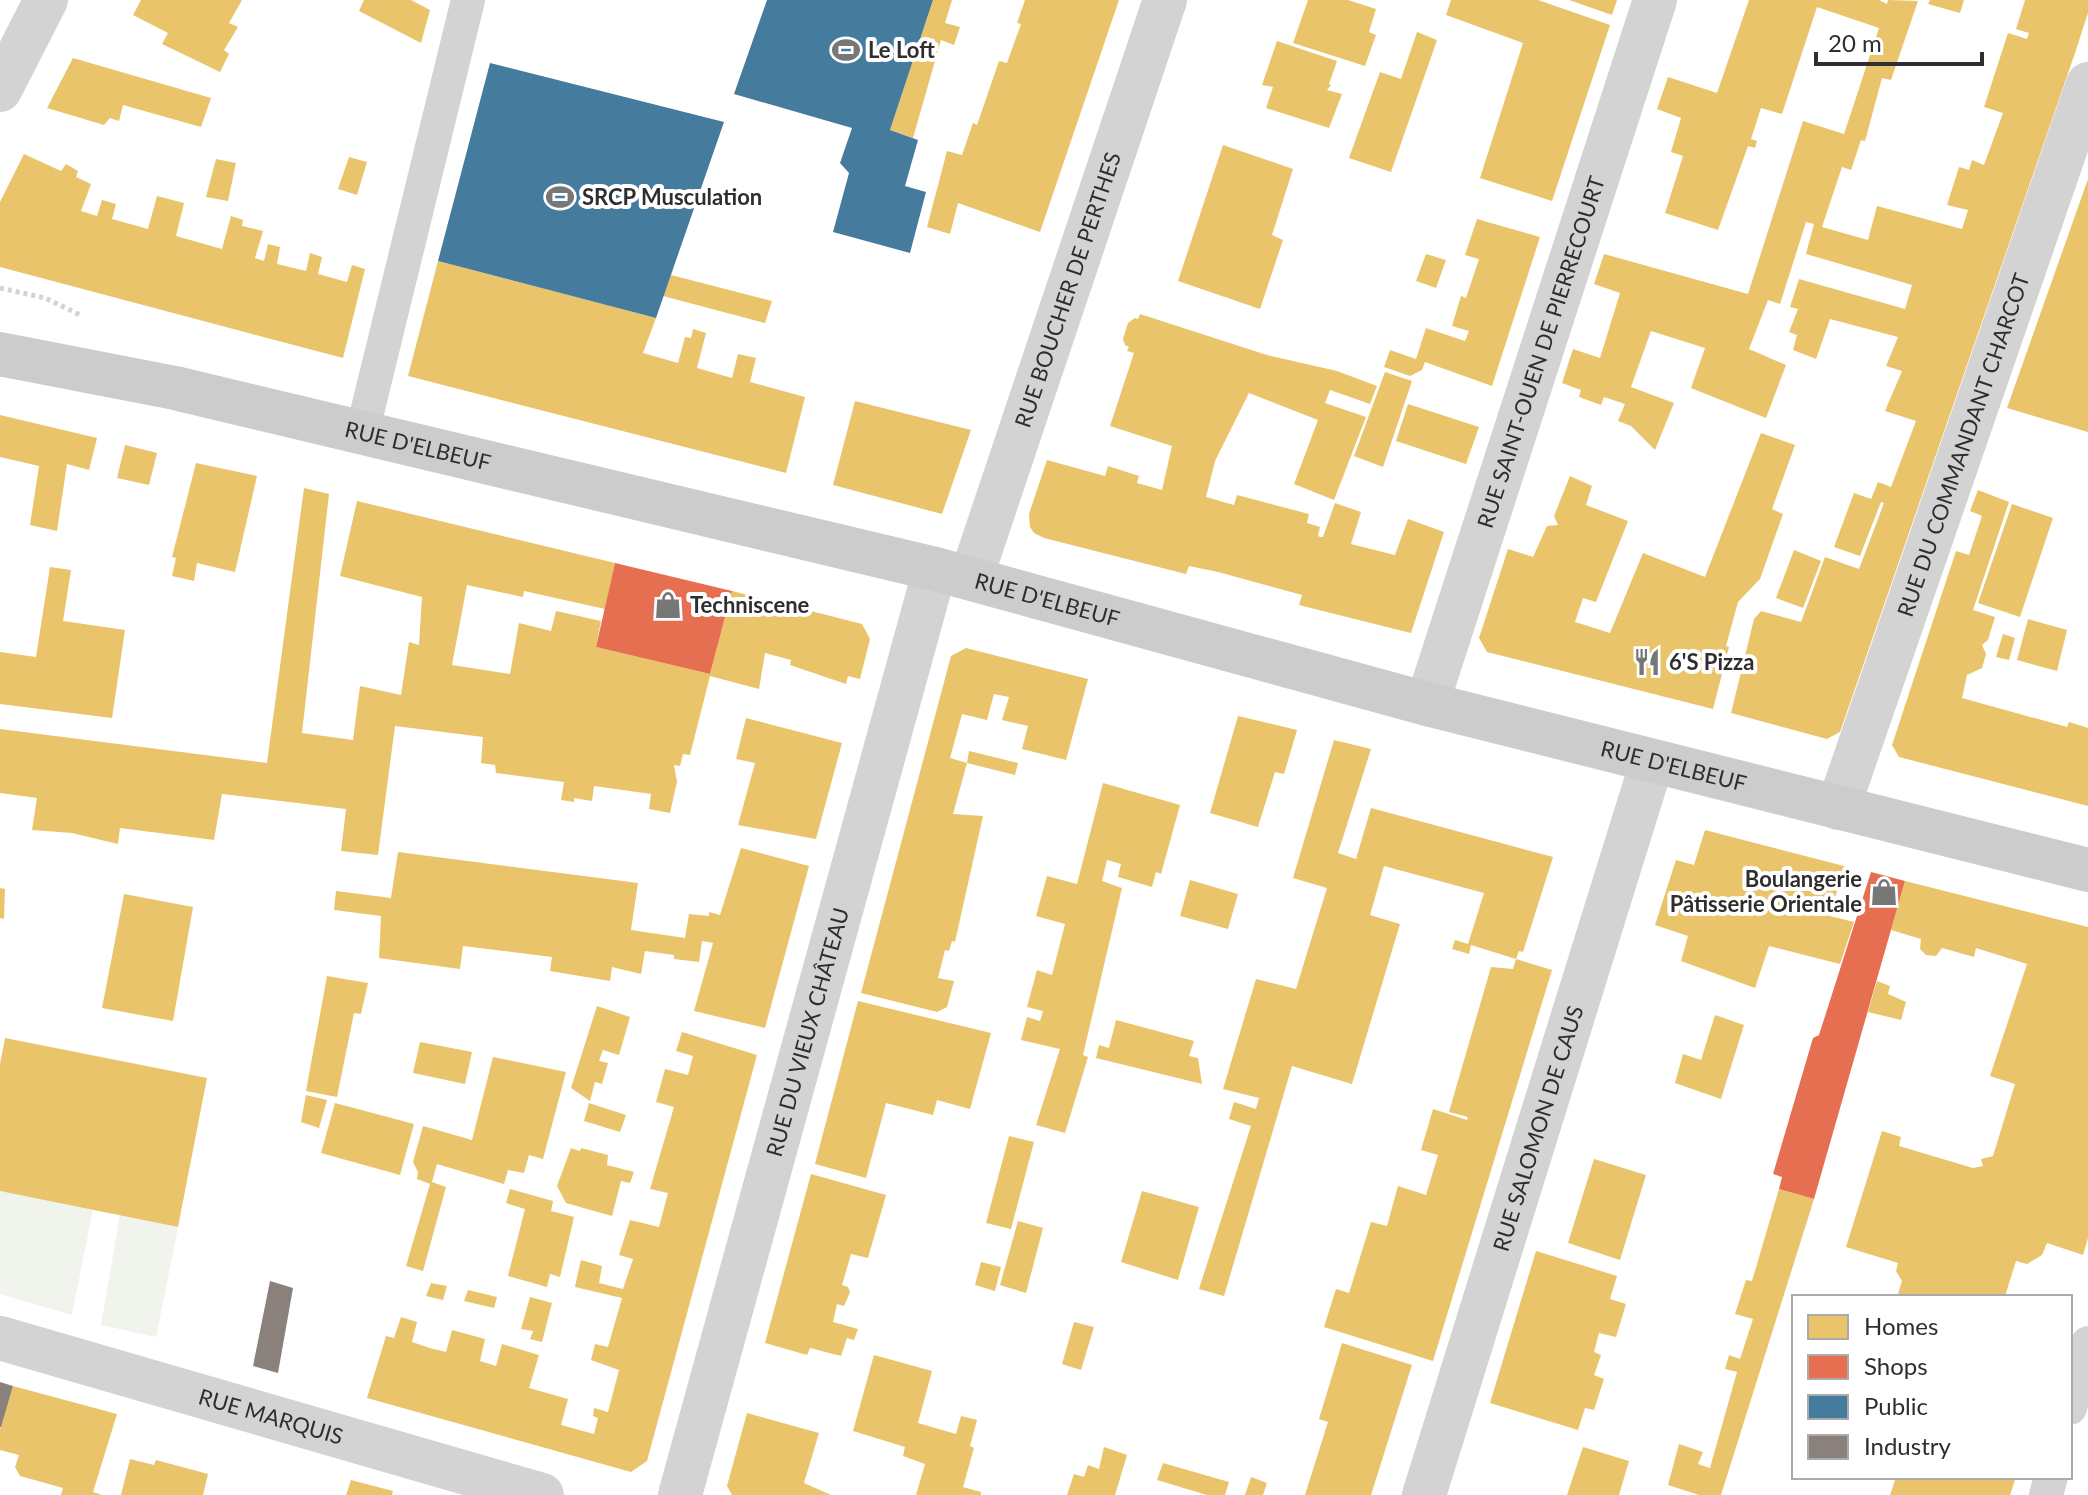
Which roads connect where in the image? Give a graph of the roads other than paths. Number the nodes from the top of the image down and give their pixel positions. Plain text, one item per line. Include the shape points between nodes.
1 (46, 0) edge
2 (468, 0) edge
3 (1165, 0) edge
4 (1655, 0) edge
5 (2088, 84) edge
6 (0, 90) edge
7 (0, 354) edge
8 (362, 433) junction
9 (953, 574) junction
10 (1427, 704) junction
11 (1652, 762) junction
12 (1838, 808) junction
13 (2088, 870) edge
14 (0, 1338) edge
15 (2088, 1343) edge
16 (2072, 1401) edge
17 (542, 1495) edge
18 (680, 1495) edge
19 (1424, 1495) edge

1 - 6 street
2 - 8 lane
3 - 9 street, RUE BOUCHER DE PERTHES
4 - 10 street, RUE SAINT-OUEN DE PIERRECOURT
5 - 12 street, RUE DU COMMANDANT CHARCOT
7 - 8 main road, RUE D'ELBEUF via 175,388
8 - 9 main road, RUE D'ELBEUF
9 - 10 main road, RUE D'ELBEUF
9 - 18 street, RUE DU VIEUX CHÂTEAU
10 - 11 main road, RUE D'ELBEUF
11 - 12 main road, RUE D'ELBEUF
11 - 19 street, RUE SALOMON DE CAUS
12 - 13 main road, RUE D'ELBEUF
14 - 17 street, RUE MARQUIS
15 - 16 lane

